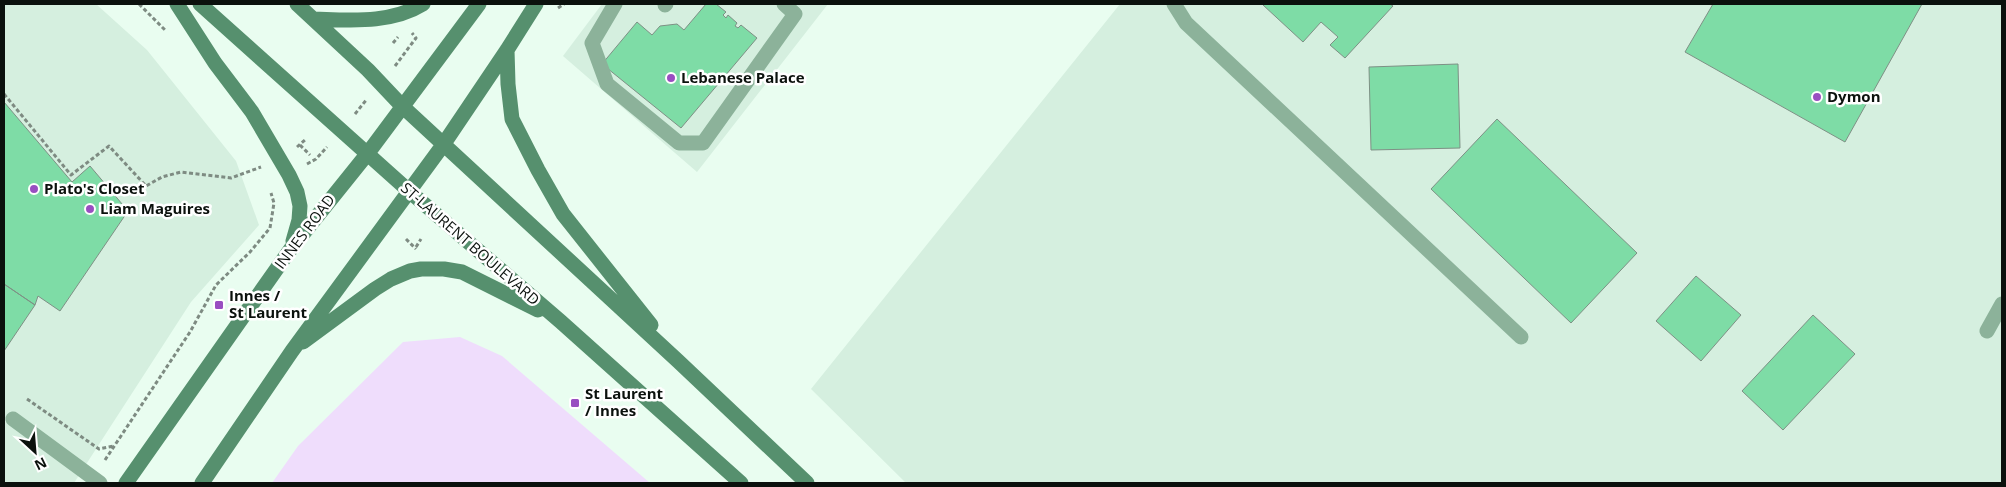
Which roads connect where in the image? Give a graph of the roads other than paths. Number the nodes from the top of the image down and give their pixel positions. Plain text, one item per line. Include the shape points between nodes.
1 (177, 4) edge
2 (200, 4) edge
3 (297, 4) edge
4 (423, 4) edge
5 (479, 4) edge
6 (536, 4) edge
7 (614, 4) edge
8 (784, 4) edge
9 (1174, 4) edge
10 (799, 9) edge
11 (314, 19) junction
12 (507, 50) junction
13 (402, 106) junction
14 (443, 144) junction
15 (368, 153) junction
16 (409, 191) junction
17 (290, 250) junction
18 (2002, 304) edge
19 (560, 321) junction
20 (1987, 331) dead end
21 (1521, 337) dead end
22 (292, 351) junction
23 (678, 361) junction
24 (13, 419) dead end
25 (96, 481) edge
26 (126, 483) edge
27 (202, 483) edge
28 (741, 483) edge
29 (807, 483) edge

1 - 17 main road via 252,112 297,192 299,220
2 - 15 main road, ST-LAURENT BOULEVARD
3 - 11 main road
4 - 11 main road via 390,17
5 - 13 main road, INNES ROAD
6 - 12 main road
7 - 10 lane via 592,44 607,84 679,143 703,144
8 - 10 lane
9 - 21 lane via 1186,23
11 - 13 main road
12 - 14 main road
12 - 23 main road via 512,119 538,170 563,214
13 - 14 main road
13 - 15 main road, INNES ROAD
14 - 16 main road
14 - 23 main road
15 - 16 main road, ST-LAURENT BOULEVARD
15 - 17 main road, INNES ROAD
16 - 19 main road, ST-LAURENT BOULEVARD
16 - 22 main road
17 - 26 main road, INNES ROAD
18 - 20 lane
19 - 22 main road via 462,272 421,269 391,279 374,289
19 - 28 main road, ST-LAURENT BOULEVARD
22 - 27 main road
23 - 29 main road
24 - 25 lane

